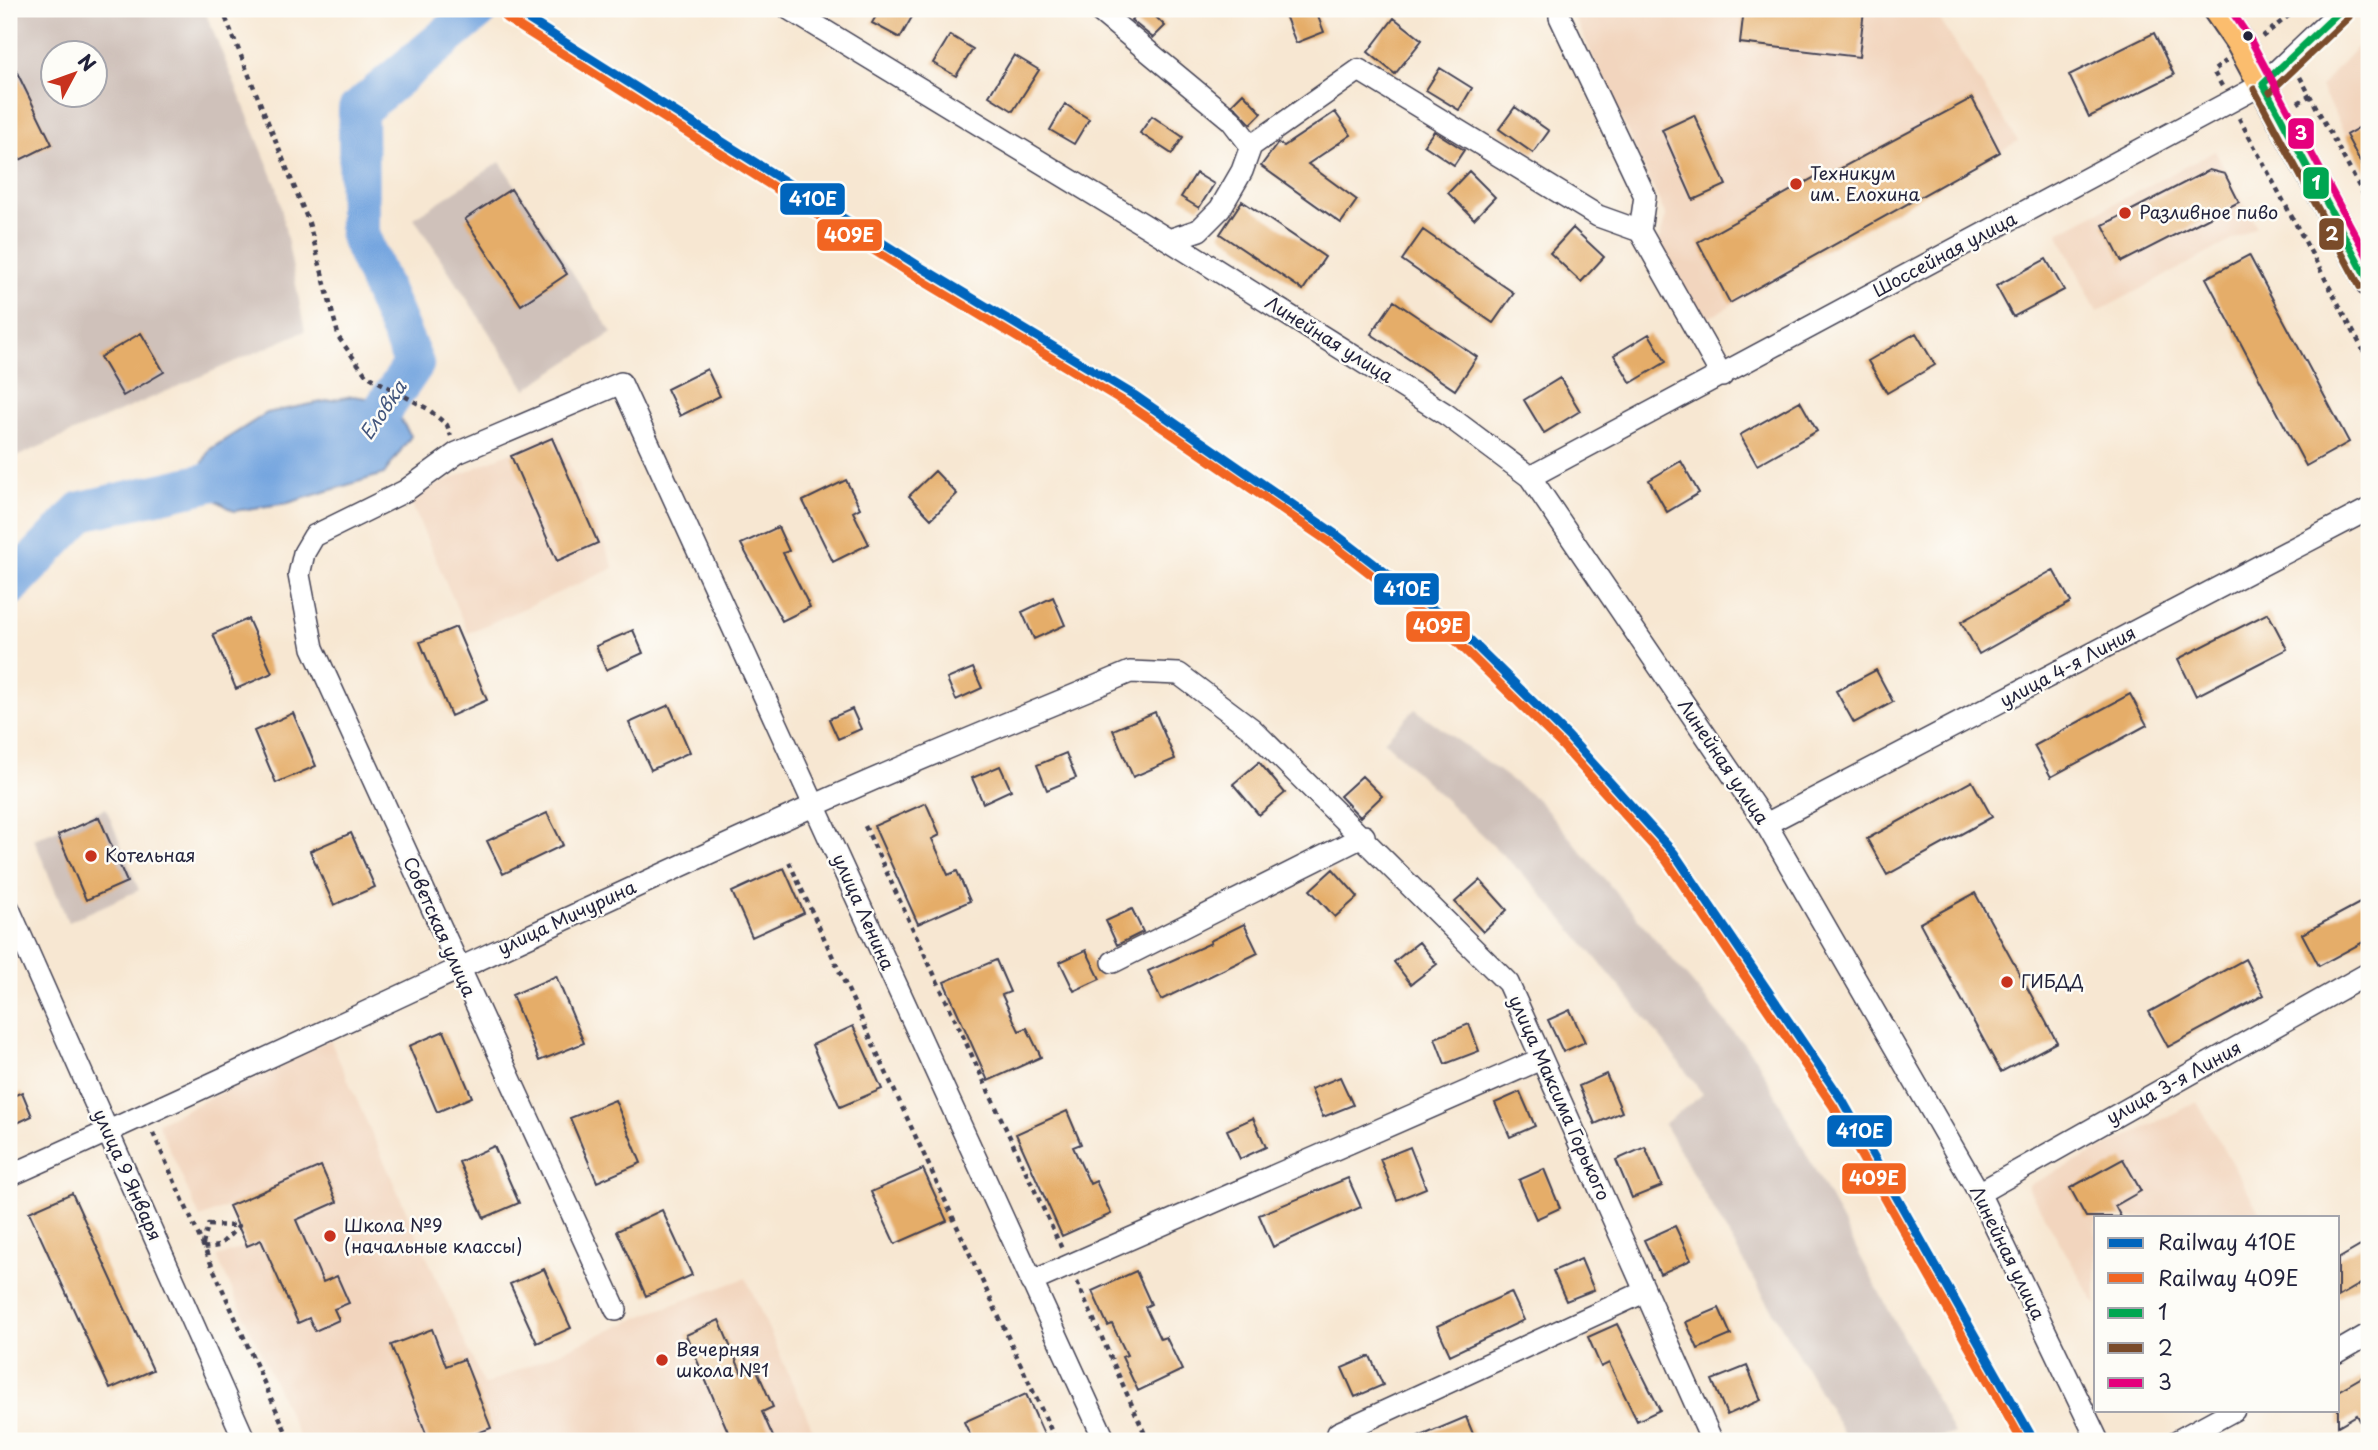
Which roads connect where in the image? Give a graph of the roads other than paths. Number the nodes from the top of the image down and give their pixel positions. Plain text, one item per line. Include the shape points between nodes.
1 (789, 9) edge
2 (1097, 9) edge
3 (2217, 9) edge
4 (2342, 9) edge
5 (1560, 16) dead end
6 (2263, 84) junction
7 (1251, 146) junction
8 (1640, 231) junction
9 (1170, 240) junction
10 (2369, 282) edge
11 (1722, 376) junction
12 (1530, 477) junction
13 (2369, 509) edge
14 (314, 536) joint
15 (1130, 672) joint
16 (814, 805) junction
17 (1766, 824) junction
18 (1364, 836) junction
19 (9, 909) edge
20 (1113, 962) dead end
21 (457, 968) junction
22 (2369, 973) edge
23 (1541, 1059) junction
24 (108, 1132) junction
25 (9, 1176) edge
26 (1979, 1193) junction
27 (1031, 1282) junction
28 (1644, 1292) junction
29 (616, 1310) dead end
30 (2369, 1334) edge
31 (2340, 1351) edge
32 (2230, 1412) edge
33 (1338, 1433) dead end
34 (245, 1441) edge
35 (1105, 1441) edge
36 (1713, 1441) edge
37 (2098, 1441) edge
38 (2177, 1441) edge

1 - 9 street, Линейная улица
2 - 7 street via 1231,120
3 - 6 main road
4 - 6 street, Шоссейная улица
5 - 8 street via 1645,196
6 - 10 main road
6 - 11 street, Шоссейная улица
7 - 8 street via 1359,70 1598,216
7 - 9 street via 1220,209 1199,230
8 - 11 street
9 - 12 street, Линейная улица via 1447,415
11 - 12 street, Шоссейная улица
12 - 17 street, Линейная улица
13 - 17 street, улица 4-я Линия
14 - 16 street, улица Ленина via 405,491 457,453 621,383
14 - 21 street, Советская улица via 299,575 313,649
15 - 16 street, улица Мичурина
15 - 18 street, улица Максима Горького via 1179,674 1252,729
16 - 21 street, улица Мичурина
16 - 27 street, улица Ленина
17 - 26 street, Линейная улица
18 - 20 street
18 - 23 street, улица Максима Горького via 1508,983
19 - 24 street, улица 9 Января
21 - 24 street, улица Мичурина
21 - 29 street, Советская улица
22 - 26 street, улица 3-я Линия
23 - 27 street
23 - 28 street, улица Максима Горького
24 - 25 street, улица Мичурина
24 - 34 street, улица 9 Января
26 - 37 street, Линейная улица
27 - 35 street, улица Ленина
28 - 33 street
28 - 36 street, улица Максима Горького
30 - 31 street
32 - 38 street

